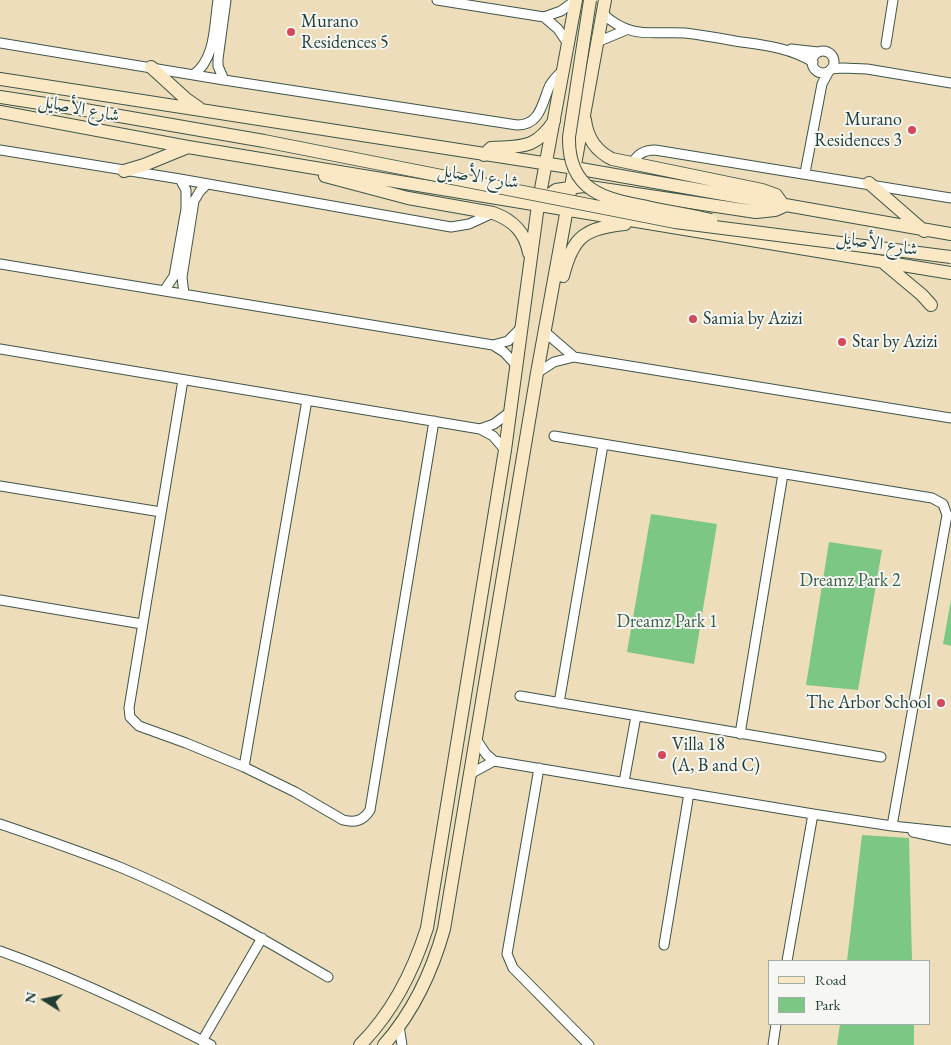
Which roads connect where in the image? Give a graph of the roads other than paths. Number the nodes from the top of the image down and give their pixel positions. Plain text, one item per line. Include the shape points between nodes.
1 (218, 0) edge
2 (226, 0) edge
3 (437, 0) edge
4 (576, 0) edge
5 (590, 0) edge
6 (605, 0) edge
7 (893, 0) edge
8 (602, 13) junction
9 (544, 17) junction
10 (626, 30) junction
11 (597, 42) junction
12 (0, 43) edge
13 (886, 44) dead end
14 (568, 45) junction
15 (784, 49) junction
16 (818, 52) junction
17 (831, 54) junction
18 (814, 65) junction
19 (151, 67) junction
20 (867, 69) junction
21 (564, 70) junction
22 (830, 70) junction
23 (193, 75) junction
24 (0, 79) edge
25 (224, 80) junction
26 (951, 83) edge
27 (0, 96) edge
28 (0, 112) edge
29 (208, 112) junction
30 (584, 116) junction
31 (555, 120) junction
32 (814, 125) junction
33 (188, 147) junction
34 (0, 150) edge
35 (484, 155) junction
36 (275, 162) junction
37 (547, 164) junction
38 (632, 164) junction
39 (575, 168) junction
40 (124, 171) junction
41 (805, 173) junction
42 (180, 179) junction
43 (207, 184) junction
44 (870, 184) junction
45 (571, 187) junction
46 (951, 198) edge
47 (538, 205) junction
48 (784, 206) junction
49 (567, 210) junction
50 (493, 213) junction
51 (642, 223) junction
52 (924, 231) junction
53 (751, 232) junction
54 (951, 234) edge
55 (951, 257) edge
56 (530, 260) junction
57 (883, 263) junction
58 (0, 264) edge
59 (951, 273) edge
60 (164, 291) junction
61 (184, 294) junction
62 (931, 305) dead end
63 (523, 325) junction
64 (545, 332) junction
65 (493, 345) junction
66 (0, 348) edge
67 (574, 358) junction
68 (518, 366) junction
69 (537, 374) junction
70 (183, 380) junction
71 (307, 400) junction
72 (511, 412) junction
73 (951, 418) edge
74 (434, 421) junction
75 (480, 428) junction
76 (554, 436) dead end
77 (602, 445) junction
78 (505, 450) junction
79 (783, 474) junction
80 (0, 486) edge
81 (160, 512) junction
82 (0, 600) edge
83 (142, 624) junction
84 (520, 696) dead end
85 (559, 703) junction
86 (636, 716) junction
87 (740, 734) junction
88 (476, 739) junction
89 (881, 757) dead end
90 (494, 761) junction
91 (244, 767) junction
92 (539, 768) junction
93 (470, 774) junction
94 (624, 782) junction
95 (689, 793) junction
96 (813, 814) junction
97 (0, 824) edge
98 (892, 826) junction
99 (951, 832) edge
100 (951, 840) edge
101 (262, 938) junction
102 (664, 945) dead end
103 (0, 951) edge
104 (787, 960) edge
105 (328, 977) dead end
106 (776, 1025) edge
107 (399, 1026) junction
108 (207, 1043) edge
109 (360, 1045) edge
110 (384, 1045) edge
111 (402, 1045) edge
112 (589, 1045) edge
113 (773, 1045) edge

1 - 23 street via 209,55
2 - 25 street via 218,59
3 - 9 street
4 - 9 street via 561,11
4 - 14 main road
5 - 53 main road, bridge via 569,137 570,155 576,172 595,192 611,200
6 - 8 main road
7 - 13 street
8 - 10 street
8 - 11 main road
9 - 14 street via 558,28
10 - 11 street
10 - 15 street via 693,34
11 - 30 main road
12 - 19 street
14 - 21 main road
15 - 16 street
15 - 18 street via 799,54
16 - 17 street
16 - 18 street
17 - 20 street
17 - 22 street via 834,60
18 - 22 street via 820,72
18 - 32 street via 817,85 812,111
19 - 23 street
19 - 29 main road via 186,99
20 - 22 street
20 - 26 street
21 - 25 street via 551,85 537,116 522,125
21 - 31 main road
22 - 32 street via 822,84
23 - 25 street
24 - 29 main road, شارع الأصايل
27 - 53 main road, bridge via 291,146 650,218
28 - 33 main road, شارع الأصايل
29 - 35 main road, شارع الأصايل
30 - 38 main road via 590,136 602,153
30 - 39 main road
31 - 35 main road via 534,142 516,148 491,148
31 - 37 main road
32 - 41 street
33 - 36 main road, شارع الأصايل
33 - 40 main road
34 - 40 street
35 - 37 main road, شارع الأصايل
36 - 47 main road, شارع الأصايل
36 - 50 main road via 380,192
37 - 39 main road, شارع الأصايل
37 - 47 main road
38 - 41 street via 643,152 655,150
38 - 48 main road via 762,190 776,195
39 - 45 main road
39 - 48 main road, شارع الأصايل
40 - 42 street
41 - 44 street
42 - 43 street
42 - 60 street via 186,190 186,209 174,276
43 - 50 street via 451,227 469,224
43 - 61 street via 194,201 182,277
44 - 46 street
44 - 52 main road
45 - 47 main road via 556,190
45 - 48 main road via 599,188 756,212
45 - 49 main road
47 - 49 main road, شارع الأصايل
47 - 56 main road
48 - 52 main road, شارع الأصايل
49 - 51 main road, شارع الأصايل
49 - 64 main road
50 - 56 main road via 516,225 524,236
51 - 57 main road, شارع الأصايل
51 - 64 main road via 595,229 575,243
52 - 54 main road, شارع الأصايل
53 - 55 main road, bridge
56 - 63 main road
57 - 59 main road, شارع الأصايل
57 - 62 main road
58 - 60 street
60 - 61 street
61 - 65 street
63 - 65 street via 508,341
63 - 68 main road
64 - 67 street
64 - 69 main road
65 - 68 street
66 - 70 street
67 - 69 street via 554,362
67 - 73 street
68 - 72 main road
69 - 88 main road
70 - 71 street
70 - 81 street
71 - 74 street
71 - 91 street
72 - 75 street via 500,421
72 - 78 main road
74 - 75 street
74 - 91 street via 370,810 359,821 343,820
75 - 78 street via 493,436
76 - 77 street
77 - 79 street
77 - 85 street
78 - 109 main road via 428,928 405,985 389,1011
79 - 87 street
79 - 98 street via 932,498 946,509
80 - 81 street
81 - 83 street
82 - 83 street
83 - 91 street via 128,712 132,721
84 - 85 street
85 - 86 street
86 - 87 street
86 - 94 street
87 - 89 street
88 - 90 street
88 - 93 main road
90 - 92 street
90 - 93 street
92 - 94 street
92 - 112 street via 507,954 513,968
93 - 107 main road via 437,955 414,1004
94 - 95 street
95 - 96 street
95 - 102 street
96 - 98 street
96 - 104 street
97 - 101 street via 123,868
98 - 99 street
98 - 100 street
101 - 105 street
101 - 108 street
103 - 108 street via 51,969
106 - 113 street
107 - 110 main road
107 - 111 street

